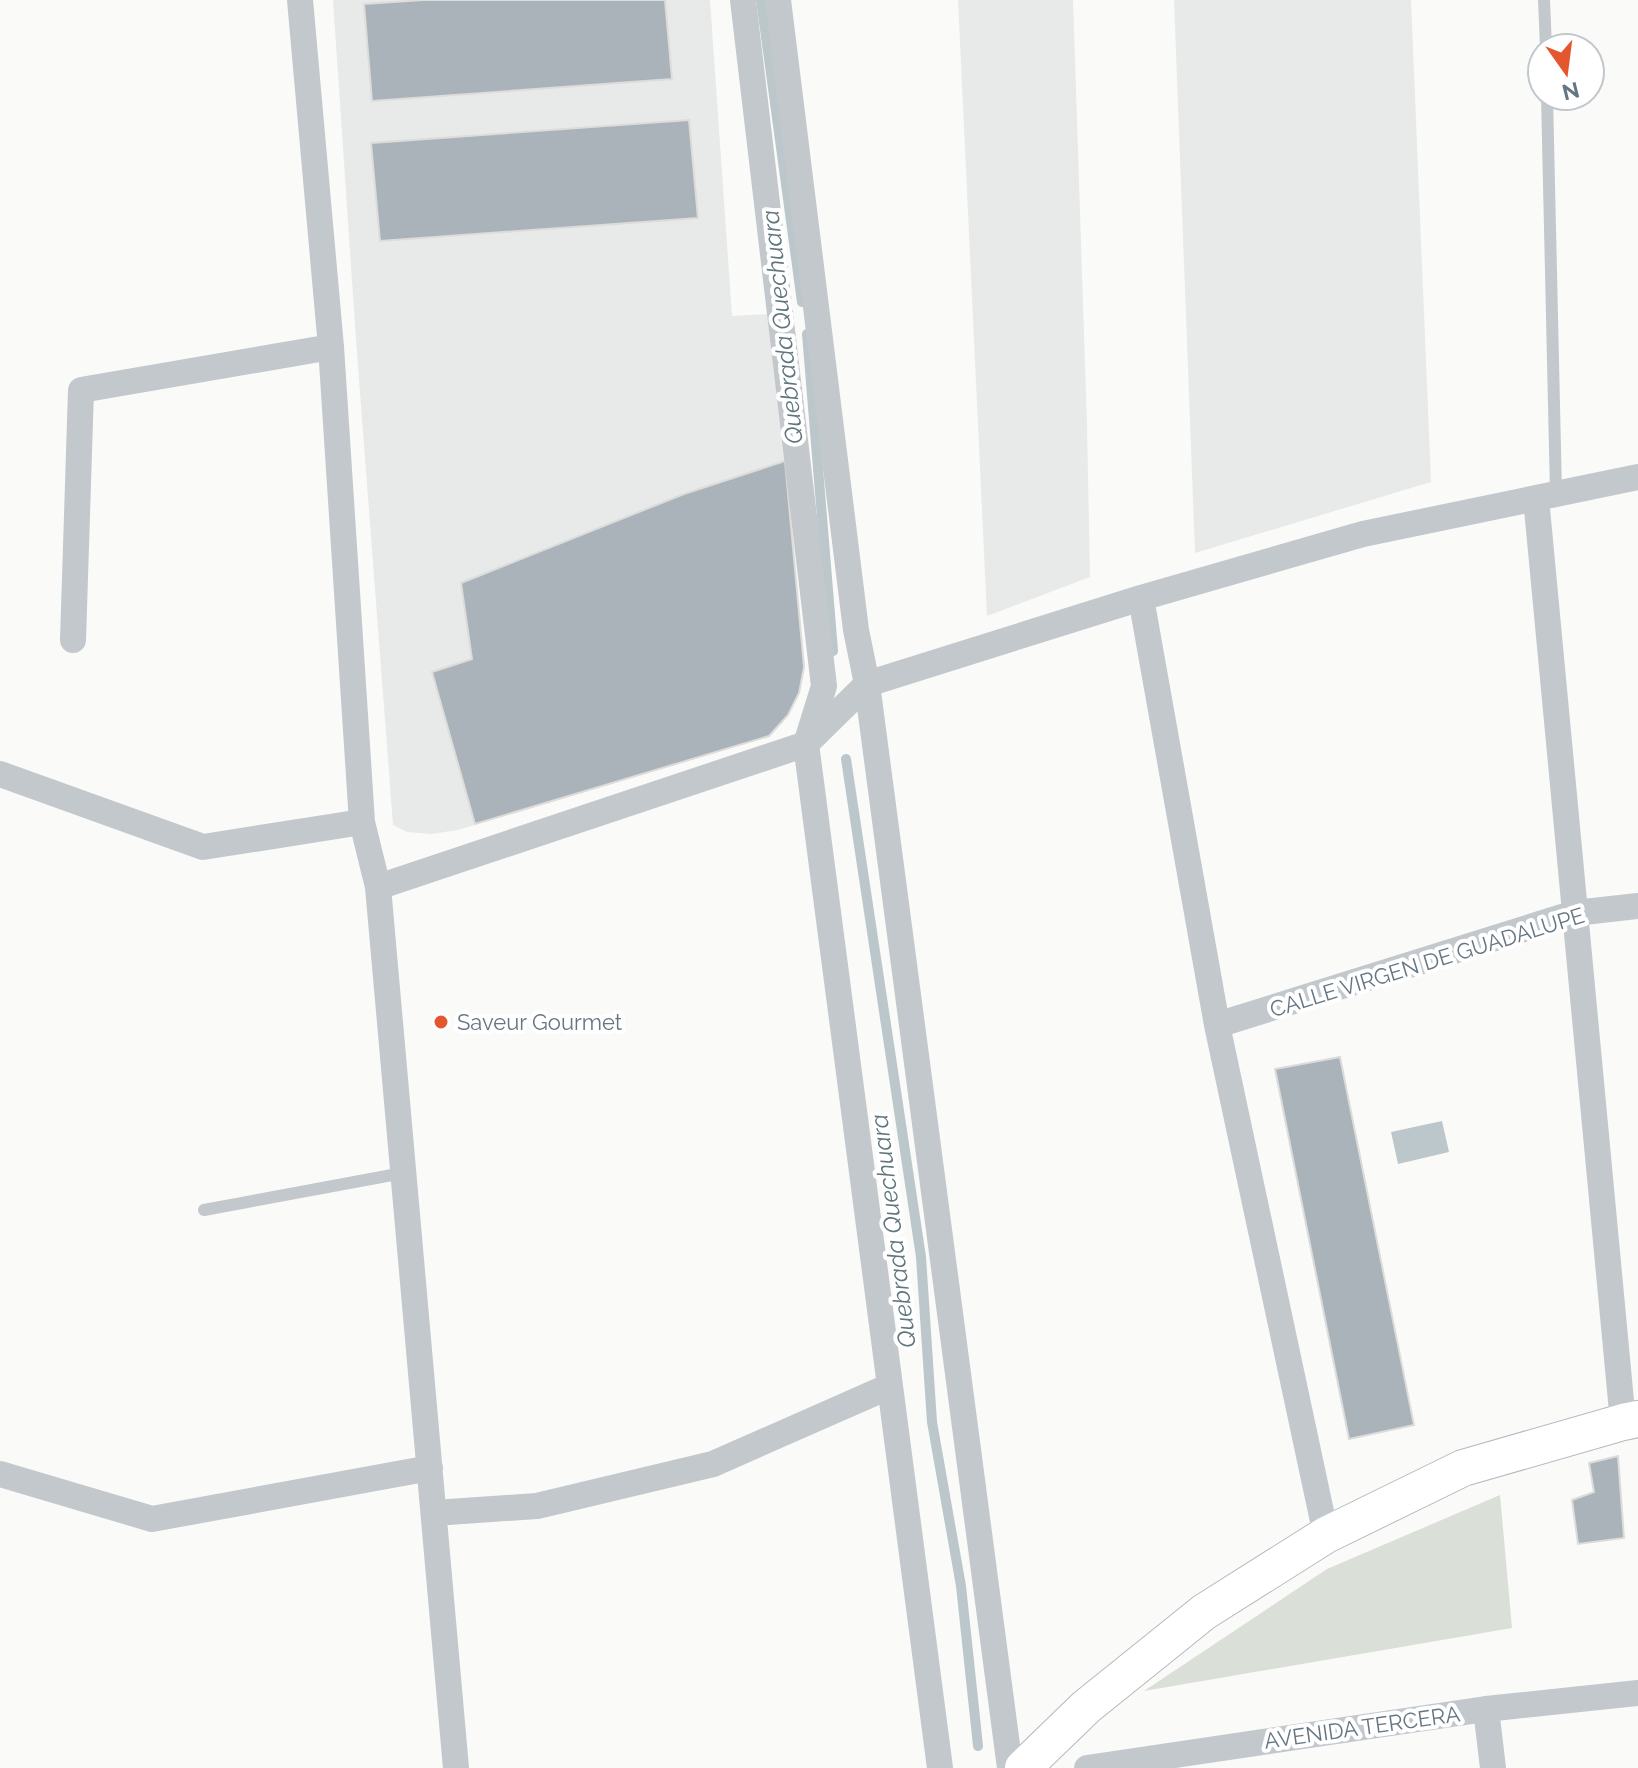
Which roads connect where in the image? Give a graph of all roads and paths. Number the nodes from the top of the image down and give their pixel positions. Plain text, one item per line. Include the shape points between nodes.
1 (300, 0) edge
2 (743, 0) edge
3 (778, 0) edge
4 (1544, 0) edge
5 (1545, 32) edge
6 (1547, 112) edge
7 (331, 347) junction
8 (1638, 477) edge
9 (1546, 496) junction
10 (1141, 598) junction
11 (73, 640) dead end
12 (867, 684) junction
13 (806, 744) junction
14 (0, 774) edge
15 (362, 822) junction
16 (378, 887) junction
17 (1638, 906) edge
18 (1575, 913) junction
19 (1217, 1025) junction
20 (403, 1173) junction
21 (204, 1210) dead end
22 (890, 1386) junction
23 (1631, 1421) edge
24 (430, 1468) junction
25 (0, 1474) edge
26 (434, 1513) junction
27 (1326, 1535) junction
28 (1638, 1693) edge
29 (1486, 1709) junction
30 (456, 1768) edge
31 (940, 1768) edge
32 (1010, 1768) edge
33 (1023, 1768) edge
34 (1087, 1768) edge
35 (1493, 1768) edge

1 - 7 street
2 - 13 street via 824,686
3 - 12 street
4 - 5 lane
6 - 9 lane
7 - 11 street via 81,390
7 - 15 street
8 - 9 street
9 - 10 street via 1363,534
9 - 18 street
10 - 12 street
10 - 19 street
12 - 13 street
12 - 32 street
13 - 16 street
13 - 22 street
14 - 15 street via 203,847
15 - 16 street
16 - 20 street
17 - 18 street, CALLE VIRGEN DE GUADALUPE
18 - 19 street, CALLE VIRGEN DE GUADALUPE
18 - 23 street
19 - 27 street
20 - 21 lane
20 - 24 street
22 - 26 street via 713,1464 537,1506
22 - 31 street
23 - 27 street via 1463,1468
24 - 25 street via 152,1519
24 - 26 street
26 - 30 street
27 - 33 street via 1204,1612 1086,1707
28 - 29 street, AVENIDA TERCERA
29 - 34 street, AVENIDA TERCERA
29 - 35 street

